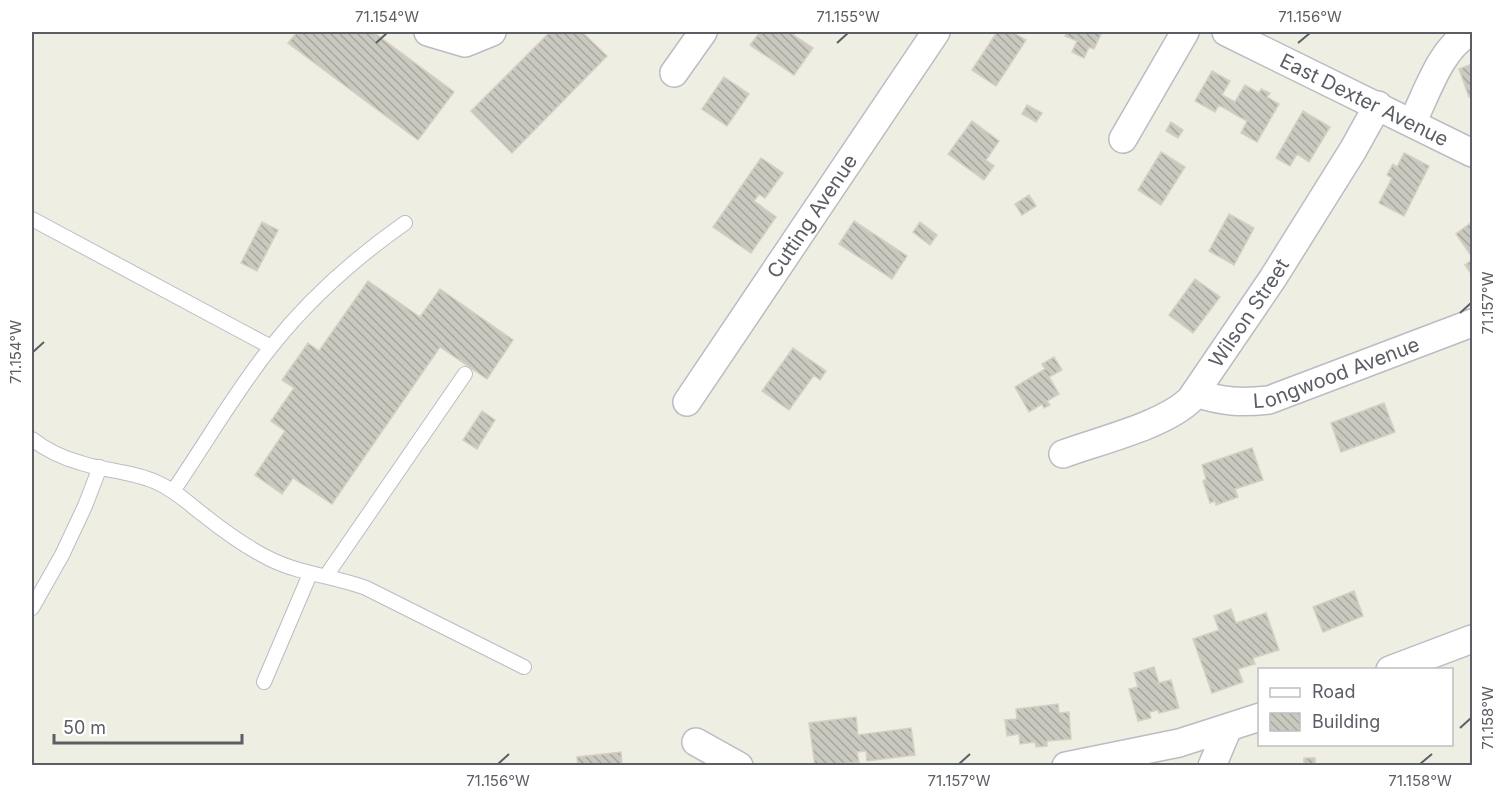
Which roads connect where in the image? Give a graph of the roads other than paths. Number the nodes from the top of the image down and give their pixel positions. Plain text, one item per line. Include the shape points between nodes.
1 (428, 32) edge
2 (492, 32) edge
3 (703, 32) edge
4 (936, 32) edge
5 (1185, 32) edge
6 (1226, 32) edge
7 (1470, 32) edge
8 (675, 73) dead end
9 (1378, 105) junction
10 (1412, 123) junction
11 (1123, 139) dead end
12 (1473, 153) edge
13 (32, 219) edge
14 (405, 223) dead end
15 (1473, 323) edge
16 (271, 347) junction
17 (465, 374) dead end
18 (1196, 393) junction
19 (687, 402) dead end
20 (32, 439) edge
21 (1064, 454) dead end
22 (100, 467) junction
23 (173, 491) junction
24 (310, 574) junction
25 (326, 576) junction
26 (32, 608) edge
27 (1468, 646) edge
28 (524, 667) dead end
29 (1393, 668) edge
30 (264, 682) dead end
31 (1258, 718) edge
32 (1228, 728) junction
33 (696, 742) dead end
34 (739, 765) edge
35 (1066, 765) edge
36 (1212, 765) edge

1 - 2 street via 465,43
3 - 8 street
4 - 19 street, Cutting Avenue
5 - 11 street
6 - 9 street, East Dexter Avenue
7 - 10 street via 1445,56
9 - 10 street, East Dexter Avenue
9 - 18 street, Wilson Street via 1273,278
10 - 12 street, East Dexter Avenue
13 - 16 lane
14 - 16 lane via 340,274
15 - 18 street, Longwood Avenue via 1269,400 1224,402
16 - 23 lane
17 - 25 lane
18 - 21 street, Wilson Street via 1177,411 1161,419
20 - 22 lane via 66,458
22 - 23 lane via 155,481
22 - 26 lane via 62,555
23 - 24 lane via 236,539 270,559
24 - 25 lane
24 - 30 lane
25 - 28 lane via 366,588
27 - 29 street
31 - 32 street
32 - 35 street via 1179,743
32 - 36 street
33 - 34 street

